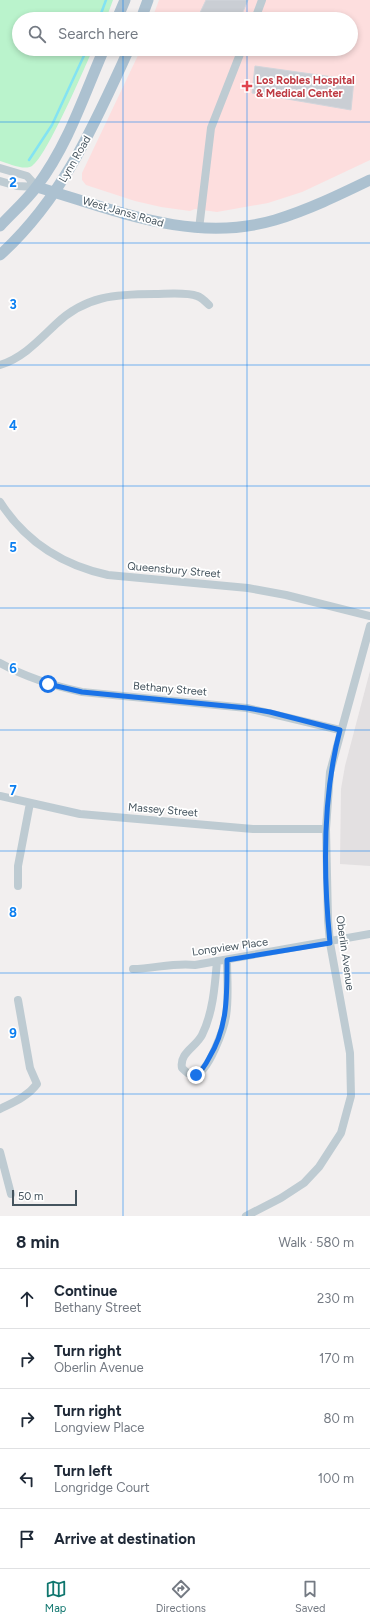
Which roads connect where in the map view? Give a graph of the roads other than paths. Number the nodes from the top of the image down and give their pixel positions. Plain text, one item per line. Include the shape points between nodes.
1 (124, 0) edge
2 (148, 0) edge
3 (262, 0) edge
4 (120, 12) edge
5 (144, 12) edge
6 (258, 12) edge
7 (101, 56) edge
8 (125, 56) edge
9 (239, 56) edge
10 (0, 168) edge
11 (370, 180) edge
12 (0, 181) edge
13 (37, 187) junction
14 (55, 192) junction
15 (0, 226) edge
16 (199, 229) junction
17 (0, 255) edge
18 (209, 305) dead end
19 (0, 365) edge
20 (0, 502) edge
21 (370, 616) edge
22 (370, 626) edge
23 (0, 663) edge
24 (340, 730) junction
25 (0, 796) edge
26 (30, 803) junction
27 (326, 829) junction
28 (18, 886) dead end
29 (370, 934) edge
30 (330, 943) junction
31 (227, 960) junction
32 (217, 961) junction
33 (133, 969) dead end
34 (18, 1000) dead end
35 (0, 1109) edge
36 (0, 1152) edge
37 (12, 1194) dead end
38 (246, 1216) edge

1 - 4 main road
2 - 5 main road
3 - 6 street
7 - 13 main road, Lynn Road via 74,121
8 - 14 main road, Lynn Road via 84,144
9 - 16 street via 211,128
10 - 13 street, West Janss Road via 27,176
11 - 16 main road, West Janss Road via 313,207 274,220 234,228
12 - 13 street, West Janss Road via 17,186
13 - 14 main road, West Janss Road
13 - 15 main road, Lynn Road
14 - 16 main road, West Janss Road via 148,221
14 - 17 main road, Lynn Road
18 - 19 street via 197,296 122,294 93,300 75,309 22,354
20 - 21 street, Queensbury Street via 18,527 38,544 58,557 96,573 248,588
22 - 24 street, Oberlin Avenue
23 - 24 street, Bethany Street via 32,678 70,690 247,708
24 - 27 street, Oberlin Avenue via 330,772
25 - 26 street, Massey Street
26 - 27 street, Massey Street via 80,814 245,829
26 - 28 street via 18,866
27 - 30 street, Oberlin Avenue
29 - 30 street, Longview Place
30 - 31 street, Longview Place
30 - 38 street, Oberlin Avenue via 350,1053 351,1096 347,1116 330,1152 304,1183
31 - 32 street, Longview Place
31 - 32 street via 226,1015 222,1031 217,1046 205,1066 196,1075 192,1075 182,1068 181,1062 183,1055 203,1034 210,1014
32 - 33 street, Longview Place
34 - 35 street via 30,1068 37,1084 31,1092
36 - 37 street

